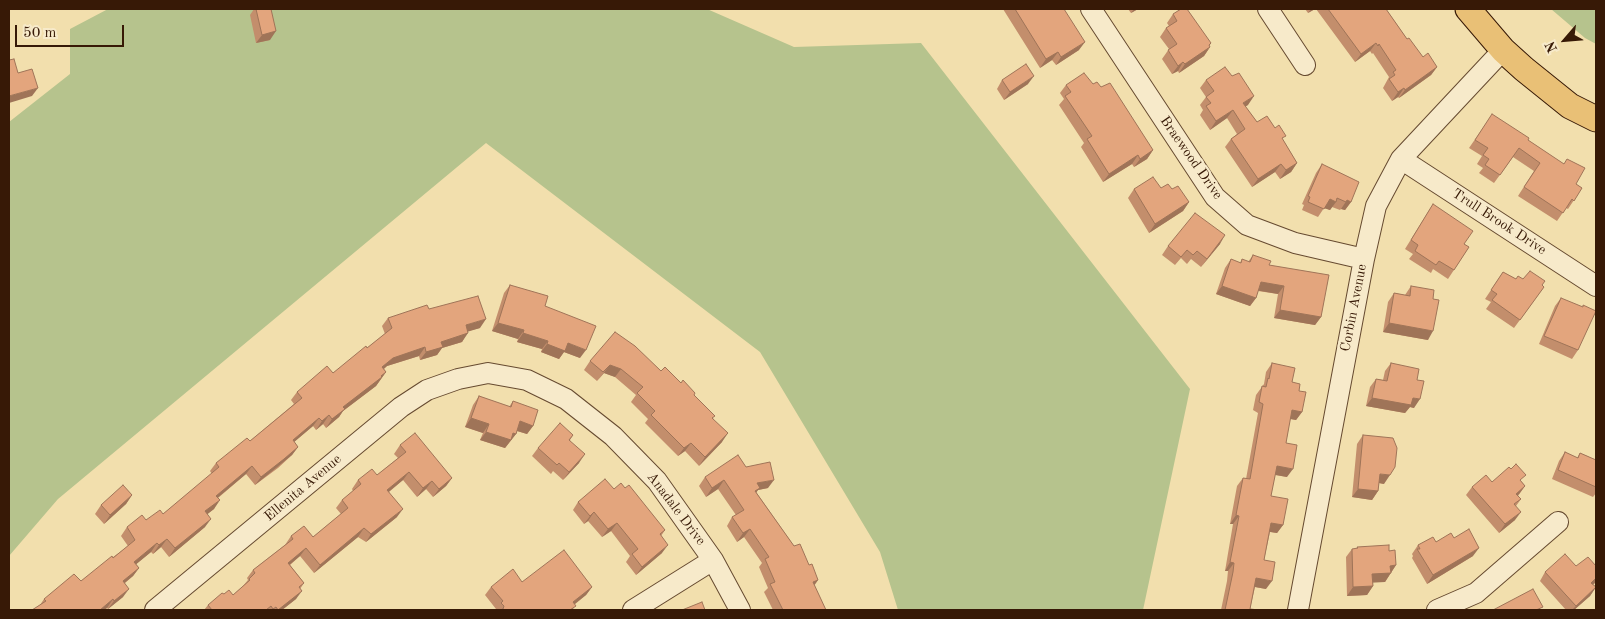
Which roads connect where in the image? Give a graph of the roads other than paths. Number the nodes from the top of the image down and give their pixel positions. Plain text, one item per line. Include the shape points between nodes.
1 (1090, 9) edge
2 (1268, 9) edge
3 (1468, 9) edge
4 (1503, 50) junction
5 (1305, 65) dead end
6 (1596, 120) edge
7 (1401, 159) junction
8 (1364, 259) junction
9 (1596, 286) edge
10 (458, 379) joint
11 (1558, 522) dead end
12 (714, 560) junction
13 (155, 610) edge
14 (633, 610) edge
15 (740, 610) edge
16 (1298, 610) edge
17 (1437, 610) edge

1 - 8 street, Braewood Drive via 1215,196 1247,225 1295,243
2 - 5 street
3 - 4 main road
4 - 6 main road via 1570,106
4 - 7 street, Corbin Avenue
7 - 8 street, Corbin Avenue via 1376,206
7 - 9 street, Trull Brook Drive
8 - 16 street, Corbin Avenue
10 - 12 street, Anadale Drive via 488,373 527,380 566,399 613,436 657,481
10 - 13 street, Ellenita Avenue via 427,390 401,407
11 - 17 street via 1476,593
12 - 14 street
12 - 15 street, Anadale Drive

